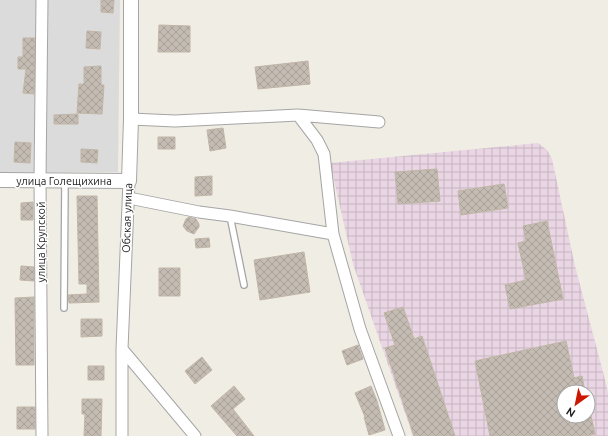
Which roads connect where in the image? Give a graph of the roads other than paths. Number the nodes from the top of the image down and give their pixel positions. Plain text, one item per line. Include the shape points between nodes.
1 (42, 0) edge
2 (131, 0) edge
3 (298, 115) junction
4 (131, 119) junction
5 (379, 122) dead end
6 (0, 180) edge
7 (40, 180) junction
8 (65, 180) junction
9 (129, 181) junction
10 (129, 198) junction
11 (230, 216) junction
12 (333, 234) junction
13 (244, 285) dead end
14 (64, 308) dead end
15 (122, 349) junction
16 (42, 436) edge
17 (122, 436) edge
18 (196, 436) edge
19 (399, 436) edge

1 - 7 street, улица Крупской
2 - 4 street, Обская улица
3 - 4 street via 175,121
3 - 5 street
3 - 12 street via 324,154
4 - 9 street, Обская улица
6 - 7 street, улица Голещихина
7 - 8 street, улица Голещихина
7 - 16 street, улица Крупской
8 - 9 street, улица Голещихина
8 - 14 lane
9 - 10 street, Обская улица
10 - 11 street
10 - 15 street, Обская улица
11 - 12 street
11 - 13 lane
12 - 19 street via 360,329
15 - 17 street, Обская улица
15 - 18 street

